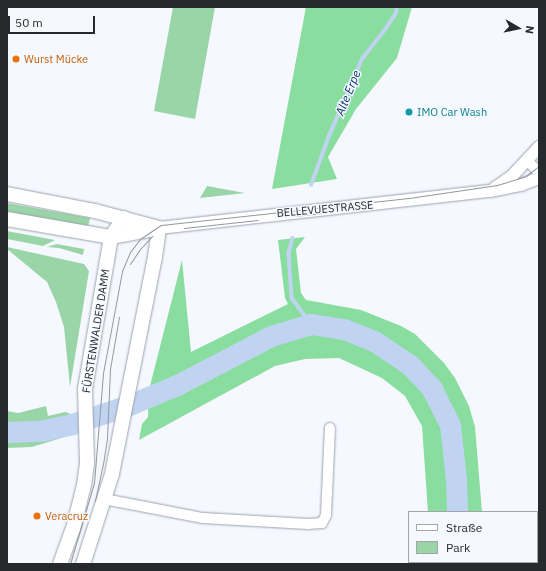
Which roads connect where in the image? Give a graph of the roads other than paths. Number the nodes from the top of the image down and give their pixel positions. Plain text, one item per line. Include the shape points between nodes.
1 (539, 147) edge
2 (528, 161) junction
3 (539, 173) edge
4 (539, 178) edge
5 (490, 190) junction
6 (7, 194) edge
7 (124, 218) junction
8 (7, 219) edge
9 (159, 228) junction
10 (111, 237) junction
11 (330, 428) dead end
12 (104, 499) junction
13 (60, 564) edge
14 (83, 564) edge

1 - 2 street
2 - 3 street
2 - 5 street via 512,176
4 - 5 street, BELLEVUESTRASSE via 521,185
5 - 9 street, BELLEVUESTRASSE
6 - 7 main road
7 - 9 main road
7 - 10 main road, FÜRSTENWALDER DAMM
8 - 10 main road
9 - 10 main road
9 - 12 main road via 112,474
10 - 13 main road, FÜRSTENWALDER DAMM via 85,389 87,464 84,485 73,529
11 - 12 street via 326,515 322,523 203,518
12 - 14 main road

